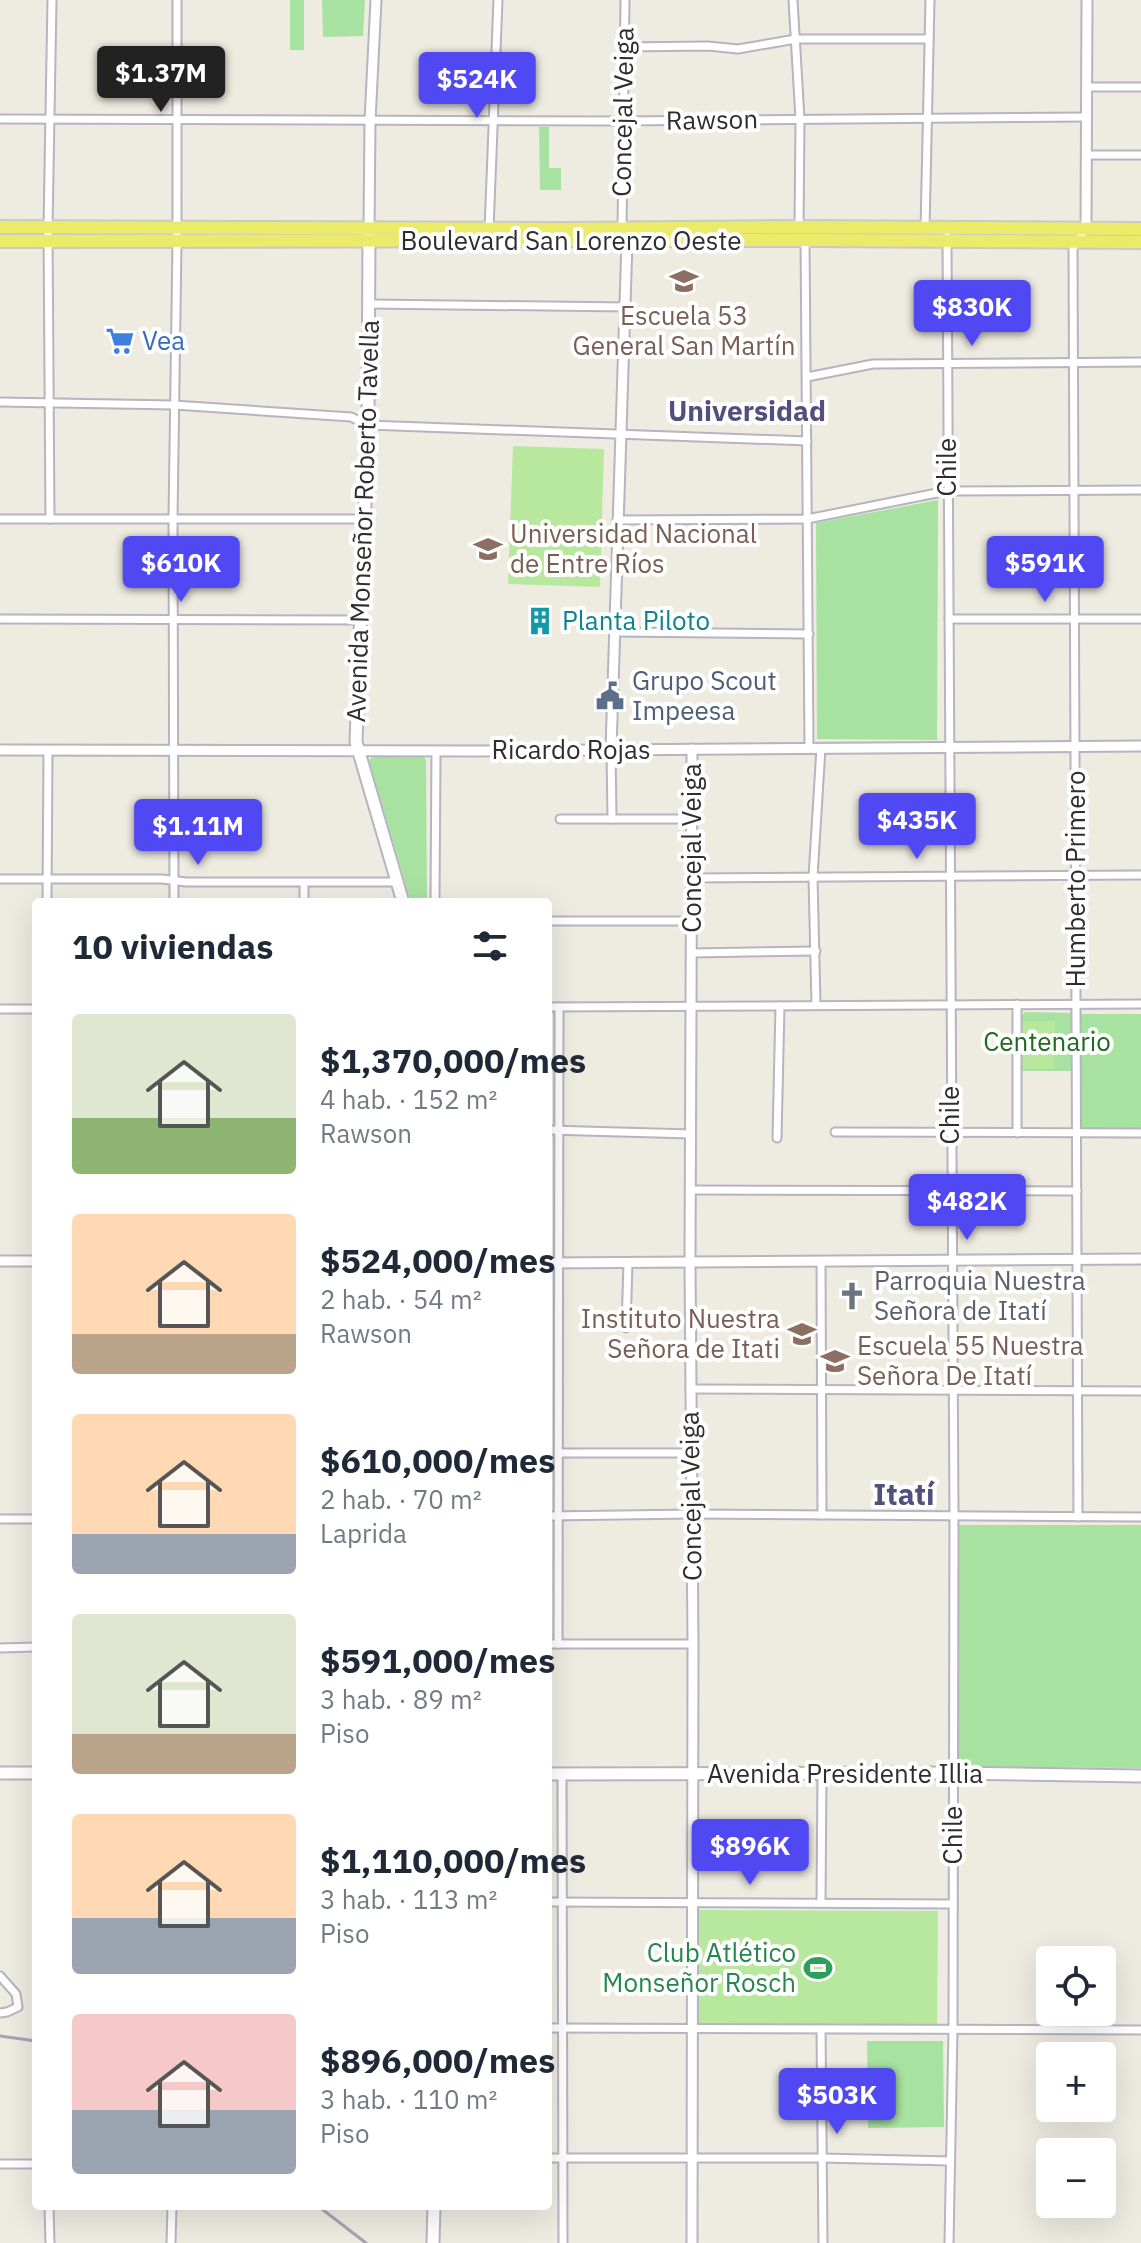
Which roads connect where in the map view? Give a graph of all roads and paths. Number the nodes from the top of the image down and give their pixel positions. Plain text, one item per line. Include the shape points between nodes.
1 (52, 0) edge
2 (177, 0) edge
3 (376, 0) edge
4 (498, 0) edge
5 (625, 0) edge
6 (793, 0) edge
7 (930, 0) edge
8 (1087, 0) edge
9 (796, 39) junction
10 (929, 39) junction
11 (624, 47) junction
12 (1088, 87) junction
13 (1141, 87) edge
14 (1087, 117) junction
15 (928, 118) junction
16 (0, 119) edge
17 (51, 119) junction
18 (800, 119) junction
19 (177, 120) junction
20 (493, 120) junction
21 (370, 121) junction
22 (623, 121) junction
23 (1087, 155) junction
24 (1141, 155) edge
25 (0, 227) edge
26 (799, 227) junction
27 (1086, 228) junction
28 (1141, 229) edge
29 (624, 234) junction
30 (925, 234) junction
31 (947, 234) junction
32 (48, 235) junction
33 (177, 235) junction
34 (369, 235) junction
35 (488, 235) junction
36 (806, 240) junction
37 (0, 241) edge
38 (1076, 242) junction
39 (1141, 242) edge
40 (370, 304) junction
41 (626, 307) junction
42 (1073, 362) junction
43 (1141, 362) edge
44 (946, 363) junction
45 (807, 377) junction
46 (0, 402) edge
47 (50, 403) junction
48 (174, 405) junction
49 (368, 425) junction
50 (620, 433) junction
51 (807, 441) junction
52 (1075, 490) junction
53 (1141, 490) edge
54 (947, 491) junction
55 (0, 519) edge
56 (50, 519) junction
57 (173, 519) junction
58 (365, 519) junction
59 (807, 519) junction
60 (617, 520) junction
61 (0, 619) edge
62 (173, 619) junction
63 (949, 619) junction
64 (1075, 619) junction
65 (1141, 619) edge
66 (361, 620) junction
67 (615, 632) junction
68 (809, 634) junction
69 (1076, 745) junction
70 (950, 746) junction
71 (1141, 746) edge
72 (809, 748) junction
73 (821, 748) junction
74 (692, 749) junction
75 (0, 750) edge
76 (48, 750) junction
77 (174, 750) junction
78 (611, 750) junction
79 (359, 751) junction
80 (436, 751) junction
81 (560, 819) dead end
82 (612, 819) junction
83 (692, 819) junction
84 (1076, 875) junction
85 (1141, 875) edge
86 (951, 876) junction
87 (813, 877) junction
88 (692, 878) junction
89 (0, 879) edge
90 (47, 879) junction
91 (174, 881) junction
92 (397, 882) junction
93 (304, 883) junction
94 (47, 898) edge
95 (174, 898) edge
96 (304, 898) edge
97 (402, 898) edge
98 (435, 898) edge
99 (552, 921) edge
100 (692, 921) junction
101 (816, 951) junction
102 (692, 953) junction
103 (1017, 1004) junction
104 (1077, 1004) junction
105 (1141, 1004) edge
106 (692, 1005) junction
107 (816, 1005) junction
108 (951, 1005) junction
109 (780, 1006) junction
110 (552, 1007) edge
111 (559, 1007) junction
112 (0, 1009) edge
113 (32, 1009) edge
114 (552, 1130) edge
115 (558, 1130) junction
116 (835, 1132) dead end
117 (1077, 1132) junction
118 (950, 1133) junction
119 (1017, 1133) junction
120 (1141, 1133) edge
121 (691, 1134) junction
122 (777, 1138) dead end
123 (691, 1190) junction
124 (1077, 1191) junction
125 (951, 1192) junction
126 (1077, 1259) junction
127 (1141, 1259) edge
128 (951, 1260) junction
129 (0, 1261) edge
130 (32, 1261) edge
131 (821, 1261) junction
132 (553, 1263) edge
133 (628, 1263) junction
134 (690, 1263) junction
135 (626, 1328) dead end
136 (690, 1389) junction
137 (822, 1391) junction
138 (953, 1391) junction
139 (1077, 1391) junction
140 (1141, 1391) edge
141 (552, 1397) edge
142 (559, 1397) junction
143 (559, 1453) junction
144 (692, 1453) junction
145 (692, 1514) junction
146 (822, 1515) junction
147 (552, 1516) edge
148 (558, 1516) junction
149 (954, 1516) junction
150 (1078, 1517) junction
151 (1141, 1517) edge
152 (0, 1519) edge
153 (32, 1519) edge
154 (552, 1644) edge
155 (558, 1644) junction
156 (693, 1644) junction
157 (32, 1647) edge
158 (0, 1648) edge
159 (0, 1773) edge
160 (32, 1773) edge
161 (953, 1773) junction
162 (552, 1774) edge
163 (562, 1774) junction
164 (822, 1774) junction
165 (692, 1775) junction
166 (1141, 1776) edge
167 (552, 1902) edge
168 (562, 1902) junction
169 (692, 1902) junction
170 (821, 1903) junction
171 (953, 1904) junction
172 (0, 1976) edge
173 (0, 2013) edge
174 (552, 2028) edge
175 (562, 2028) junction
176 (692, 2029) junction
177 (821, 2029) junction
178 (953, 2030) junction
179 (1141, 2030) edge
180 (552, 2158) edge
181 (561, 2158) junction
182 (692, 2158) junction
183 (822, 2158) junction
184 (950, 2161) junction
185 (0, 2164) edge
186 (32, 2164) edge
187 (49, 2210) edge
188 (172, 2210) edge
189 (434, 2210) edge
190 (50, 2243) edge
191 (171, 2243) edge
192 (433, 2243) edge
193 (563, 2243) edge
194 (692, 2243) edge
195 (823, 2243) edge
196 (949, 2243) edge

1 - 17 street
2 - 19 street
3 - 21 street
4 - 20 street
5 - 11 street, Concejal Veiga
6 - 9 street
7 - 10 street
8 - 12 street
9 - 10 street
9 - 11 street via 738,49
9 - 18 street
10 - 15 street
11 - 22 street, Concejal Veiga
12 - 13 street
12 - 14 street
14 - 15 street, Rawson
14 - 23 street
15 - 18 street, Rawson
15 - 30 street
16 - 17 street, Rawson
17 - 19 street, Rawson
17 - 32 street
18 - 22 street, Rawson
18 - 26 street
19 - 21 street, Rawson
19 - 33 street
20 - 21 street, Rawson
20 - 22 street, Rawson
20 - 35 street
21 - 34 street
22 - 29 street, Concejal Veiga
23 - 24 street
23 - 27 street
25 - 32 main road, Boulevard San Lorenzo Oeste
26 - 29 main road, Boulevard San Lorenzo Oeste
26 - 30 main road, Boulevard San Lorenzo Oeste
26 - 36 street
27 - 28 main road, Boulevard San Lorenzo Oeste
27 - 31 main road, Boulevard San Lorenzo Oeste
27 - 38 street
29 - 35 main road, Boulevard San Lorenzo Oeste
29 - 36 main road, Boulevard San Lorenzo Oeste
29 - 41 street, Concejal Veiga
30 - 31 main road, Boulevard San Lorenzo Oeste
30 - 36 main road, Boulevard San Lorenzo Oeste
31 - 38 main road, Boulevard San Lorenzo Oeste
31 - 44 street, Chile
32 - 33 main road, Boulevard San Lorenzo Oeste
32 - 37 main road, Boulevard San Lorenzo Oeste
32 - 47 street
33 - 34 main road, Boulevard San Lorenzo Oeste
33 - 48 street
34 - 35 main road, Boulevard San Lorenzo Oeste
34 - 40 main road, Avenida Monseñor Roberto Tavella
36 - 45 street
38 - 39 main road, Boulevard San Lorenzo Oeste
38 - 42 street, Humberto Primero
40 - 41 street
40 - 49 main road, Avenida Monseñor Roberto Tavella
41 - 50 street, Concejal Veiga
42 - 43 street
42 - 44 street
42 - 52 street, Humberto Primero
44 - 45 street via 873,364
44 - 54 street, Chile
45 - 51 street
46 - 47 street
47 - 48 street
47 - 56 street
48 - 49 street via 351,417
48 - 57 street
49 - 50 street
49 - 58 main road, Avenida Monseñor Roberto Tavella
50 - 51 street
50 - 60 street, Concejal Veiga
51 - 59 street
52 - 53 street
52 - 54 street
52 - 64 street, Humberto Primero
54 - 59 street
54 - 63 street, Chile
55 - 56 street
56 - 57 street
57 - 58 street
57 - 62 street
58 - 66 main road, Avenida Monseñor Roberto Tavella
59 - 60 street
59 - 68 street
60 - 67 street, Concejal Veiga
61 - 62 street
62 - 66 street
62 - 77 street
63 - 64 street
63 - 70 street, Chile
64 - 65 street
64 - 69 street, Humberto Primero
66 - 79 main road, Avenida Monseñor Roberto Tavella via 355,724
67 - 68 street
67 - 78 street, Concejal Veiga
68 - 72 street
69 - 70 street, Ricardo Rojas
69 - 71 street, Ricardo Rojas
69 - 84 street, Humberto Primero
70 - 73 street, Ricardo Rojas
70 - 86 street, Chile
72 - 73 street, Ricardo Rojas
72 - 74 street, Ricardo Rojas
73 - 87 street
74 - 78 street, Ricardo Rojas
74 - 83 street, Concejal Veiga
75 - 76 street, Ricardo Rojas
76 - 77 street, Ricardo Rojas
76 - 90 street
77 - 79 street, Ricardo Rojas
77 - 91 street
78 - 80 street, Ricardo Rojas
78 - 82 street
79 - 80 street, Ricardo Rojas
79 - 92 main road, Avenida Monseñor Roberto Tavella
80 - 98 street
81 - 82 street
82 - 83 street
83 - 88 street, Concejal Veiga
84 - 85 street
84 - 86 street
84 - 104 street, Humberto Primero
86 - 87 street
86 - 108 street, Chile
87 - 88 street
87 - 101 street
88 - 100 street, Concejal Veiga
89 - 90 street
90 - 91 street
90 - 94 street
91 - 93 street
91 - 95 street
92 - 93 street
92 - 97 main road, Avenida Monseñor Roberto Tavella
93 - 96 street
99 - 100 street
100 - 102 street, Concejal Veiga
101 - 102 street
101 - 107 street
102 - 106 street, Concejal Veiga
103 - 104 street
103 - 108 street
103 - 119 street
104 - 105 street
104 - 117 street, Humberto Primero
106 - 109 street
106 - 111 street
106 - 121 street, Concejal Veiga
107 - 108 street
107 - 109 street
108 - 118 street, Chile
109 - 122 street
110 - 111 street
111 - 115 street
112 - 113 street
114 - 115 street
115 - 121 street
115 - 132 street
116 - 118 street
117 - 119 street
117 - 120 street
117 - 124 street, Humberto Primero
118 - 119 street
118 - 125 street, Chile
121 - 123 street, Concejal Veiga
123 - 125 street
123 - 134 street, Concejal Veiga
124 - 125 street
124 - 126 street, Humberto Primero
125 - 128 street, Chile
126 - 127 street
126 - 128 street
126 - 139 street, Humberto Primero
128 - 131 street
128 - 138 street, Chile
129 - 130 street
131 - 134 street
131 - 137 street
132 - 133 street
132 - 142 street
133 - 134 street
133 - 135 street
134 - 136 street, Concejal Veiga
136 - 137 street
136 - 144 street, Concejal Veiga
137 - 138 street
137 - 146 street
138 - 139 street
138 - 149 street, Chile
139 - 140 street
139 - 150 street, Humberto Primero
141 - 142 street
142 - 143 street
143 - 144 street
143 - 148 street
144 - 145 street, Concejal Veiga
145 - 146 street
145 - 148 street
145 - 156 street, Concejal Veiga
146 - 149 street
147 - 148 street
148 - 155 street
149 - 150 street
149 - 161 street, Chile
150 - 151 street
152 - 153 street
154 - 155 street
155 - 156 street
156 - 165 street, Concejal Veiga
157 - 158 street
159 - 160 main road
161 - 164 main road, Avenida Presidente Illia
161 - 166 main road, Avenida Presidente Illia
161 - 171 street, Chile
162 - 163 main road, Avenida Presidente Illia
163 - 165 main road, Avenida Presidente Illia
163 - 168 street
164 - 165 main road, Avenida Presidente Illia
164 - 170 street
165 - 169 street, Concejal Veiga
167 - 168 street
168 - 169 street
168 - 175 street
169 - 170 street
169 - 176 street, Concejal Veiga
170 - 171 street
171 - 178 street, Chile
172 - 173 street via 16,1994 18,2007
174 - 175 street
175 - 176 street
175 - 181 street
176 - 177 street
176 - 182 street, Concejal Veiga
177 - 178 street
177 - 183 street
178 - 179 street
178 - 184 street, Chile
180 - 181 street
181 - 182 street
181 - 193 street
182 - 183 street
182 - 194 street, Concejal Veiga
183 - 184 street
183 - 195 street
184 - 196 street, Chile
185 - 186 street
187 - 190 street
188 - 191 street
189 - 192 main road

